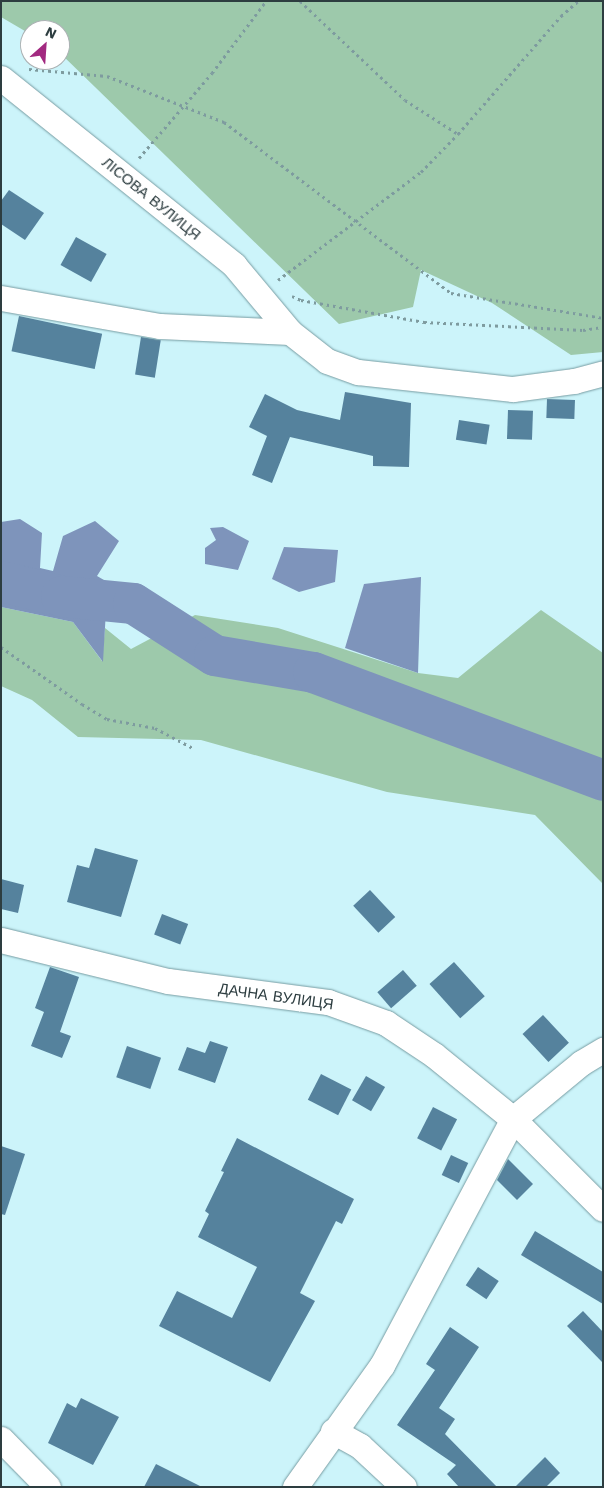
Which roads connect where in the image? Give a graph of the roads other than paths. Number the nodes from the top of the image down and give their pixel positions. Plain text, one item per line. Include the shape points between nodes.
1 (11, 74) edge
2 (1, 298) edge
3 (290, 332) junction
4 (603, 373) edge
5 (1, 940) edge
6 (603, 1050) edge
7 (513, 1119) junction
8 (603, 1209) edge
9 (333, 1431) junction
10 (1, 1440) edge
11 (48, 1487) edge
12 (295, 1487) edge
13 (404, 1487) edge

1 - 3 street, ЛІСОВА ВУЛИЦЯ via 123,176 265,290
2 - 3 street via 160,326
3 - 4 street, ЛІСОВА ВУЛИЦЯ via 327,361 358,372 513,388 574,381
5 - 7 street, ДАЧНА ВУЛИЦЯ via 168,981 328,1002 386,1022 434,1055
6 - 7 street via 581,1063
7 - 8 street, ДАЧНА ВУЛИЦЯ
7 - 9 street via 382,1365
9 - 12 street
9 - 13 street via 360,1446
10 - 11 street

